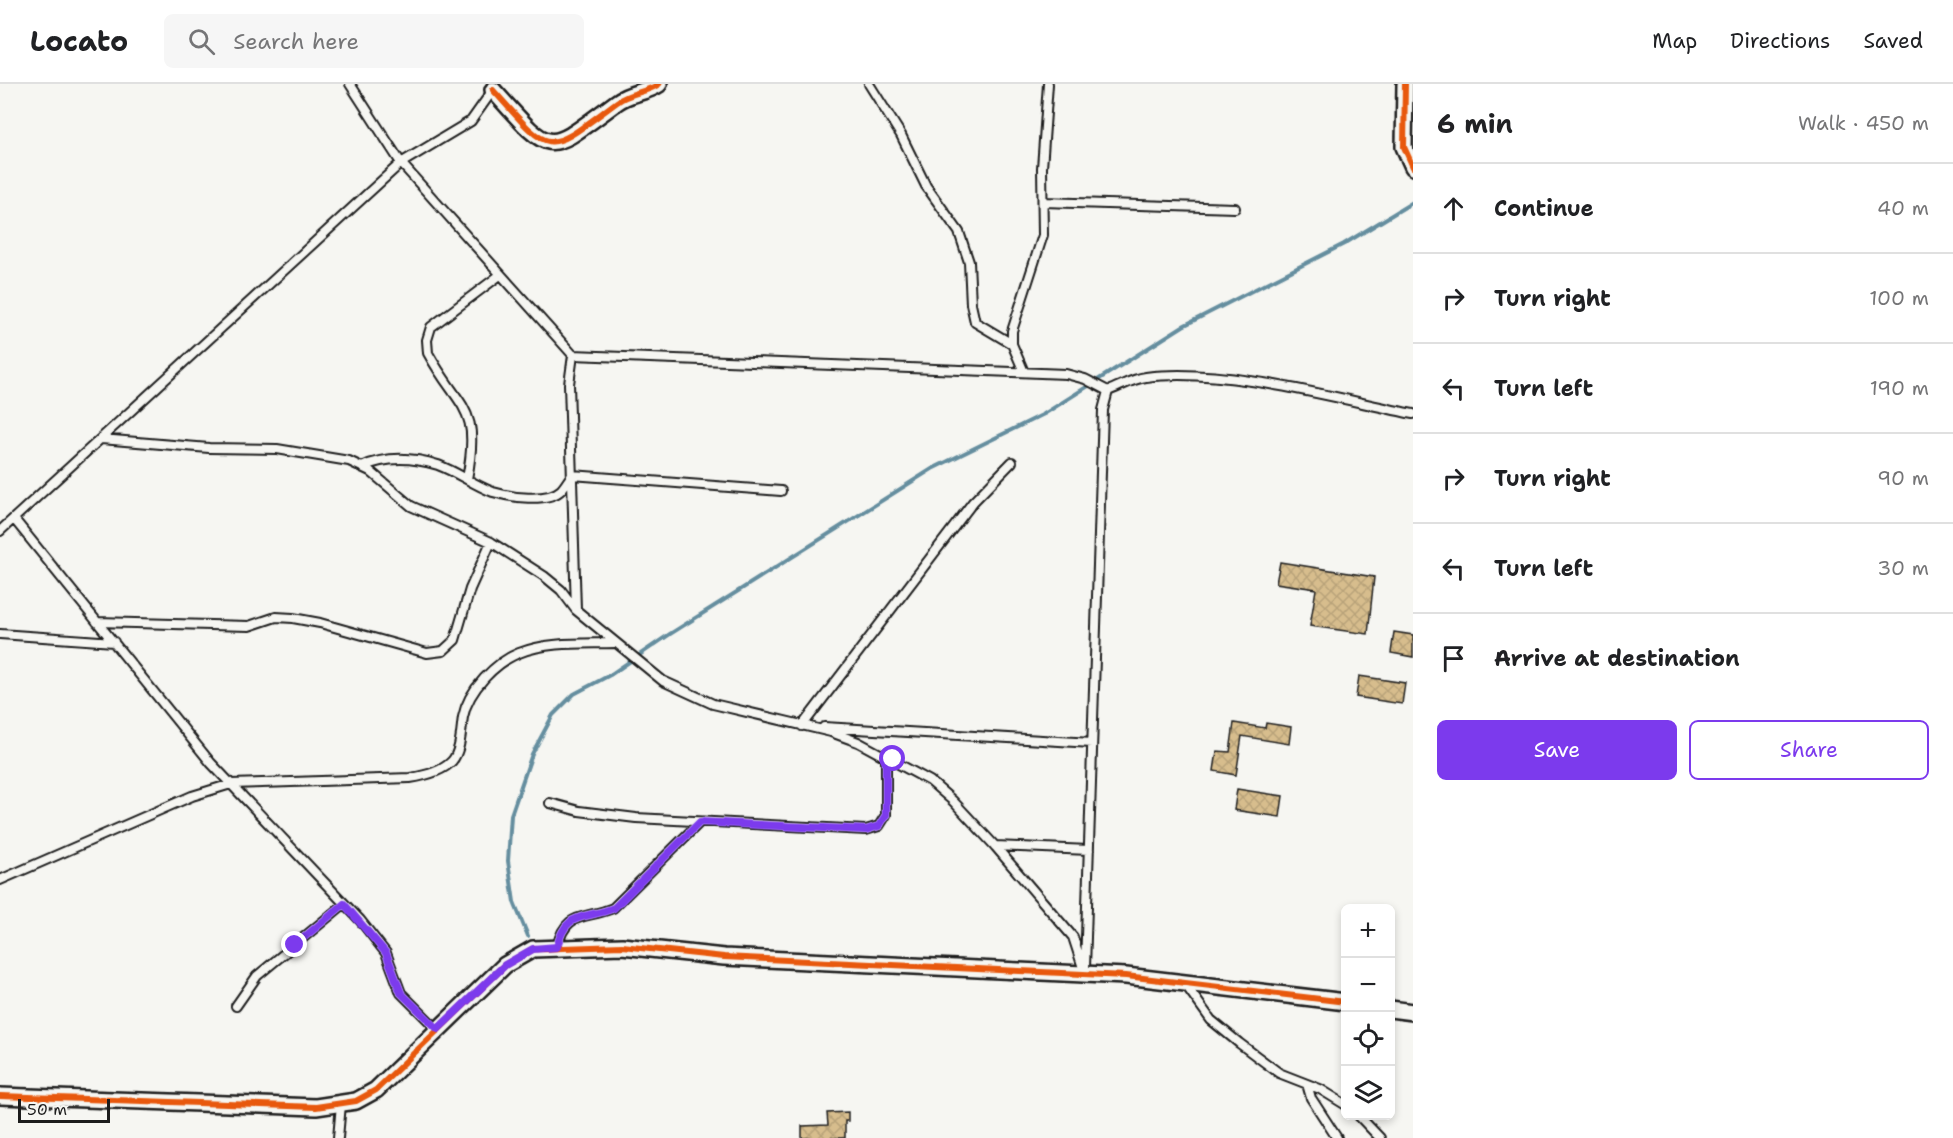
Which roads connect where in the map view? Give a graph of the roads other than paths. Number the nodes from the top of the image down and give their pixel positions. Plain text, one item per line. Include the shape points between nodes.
1 (350, 84) edge
2 (659, 84) edge
3 (869, 84) edge
4 (1048, 84) edge
5 (1405, 84) edge
6 (494, 87) edge
7 (401, 164) junction
8 (1413, 167) edge
9 (1043, 202) junction
10 (1235, 208) dead end
11 (501, 275) junction
12 (1012, 344) junction
13 (573, 355) junction
14 (1024, 372) junction
15 (1108, 391) junction
16 (1413, 414) edge
17 (101, 439) junction
18 (1012, 462) dead end
19 (362, 467) junction
20 (572, 475) junction
21 (466, 479) junction
22 (781, 491) dead end
23 (14, 519) junction
24 (0, 531) edge
25 (491, 542) junction
26 (576, 610) junction
27 (97, 622) junction
28 (0, 634) edge
29 (114, 642) junction
30 (615, 643) junction
31 (802, 726) junction
32 (1092, 743) junction
33 (886, 755) junction
34 (231, 784) junction
35 (550, 803) dead end
36 (700, 822) junction
37 (995, 846) junction
38 (1089, 850) junction
39 (0, 880) edge
40 (344, 904) junction
41 (557, 947) junction
42 (1085, 974) junction
43 (1184, 983) junction
44 (1341, 1001) edge
45 (236, 1006) dead end
46 (1395, 1010) edge
47 (1413, 1012) edge
48 (438, 1029) junction
49 (1307, 1084) junction
50 (0, 1096) edge
51 (1341, 1102) edge
52 (341, 1104) junction
53 (1363, 1120) edge
54 (338, 1138) edge
55 (1337, 1138) edge
56 (1380, 1138) edge

1 - 7 lane
2 - 6 street via 648,92 633,93 619,100 575,135 555,143 538,140
3 - 12 lane via 896,126 926,186 959,232 969,262 975,322
4 - 9 lane
5 - 8 street via 1404,147
6 - 7 lane via 471,121
7 - 11 lane
7 - 17 lane
9 - 10 lane
9 - 12 lane via 1041,248 1012,331
11 - 13 lane
11 - 21 lane via 431,327 427,340 428,353 471,419
12 - 14 lane
13 - 14 lane
13 - 20 lane via 569,384
14 - 15 lane via 1066,374
15 - 16 lane via 1146,377 1189,375 1260,383
15 - 32 lane via 1103,410
17 - 19 lane via 277,449 349,461
17 - 23 lane
18 - 31 lane via 973,502
19 - 21 lane via 396,457 439,465
19 - 25 lane via 411,506
20 - 21 lane via 561,490 550,496 534,497 494,492
20 - 22 lane
20 - 26 lane
23 - 24 lane
23 - 27 lane
25 - 26 lane via 544,576
25 - 27 lane via 470,590 455,640 443,651 427,653 293,618 276,617 249,626
26 - 30 lane
27 - 29 lane
28 - 29 lane
29 - 34 lane
30 - 31 lane via 663,681 686,693 713,704
30 - 34 lane via 548,645 519,653 498,665 476,688 464,713 452,761 431,774
31 - 32 lane
31 - 33 lane via 849,738
32 - 38 lane
33 - 36 lane via 886,815 879,826 855,830
33 - 37 lane via 930,781
34 - 39 lane via 192,796
34 - 40 lane
35 - 36 lane via 608,815
36 - 41 lane via 614,908 575,917 562,929
37 - 38 lane
37 - 42 lane via 1073,937
38 - 42 lane
40 - 45 lane via 257,976
40 - 48 lane via 386,953 401,993
41 - 42 street via 622,945 724,957
41 - 48 street via 533,949 505,965
42 - 43 street
43 - 44 street
43 - 49 lane via 1218,1026 1279,1073
46 - 47 street
48 - 52 street via 376,1090
49 - 51 lane
49 - 55 lane via 1311,1098
50 - 52 street via 316,1107
52 - 54 lane
53 - 56 lane

